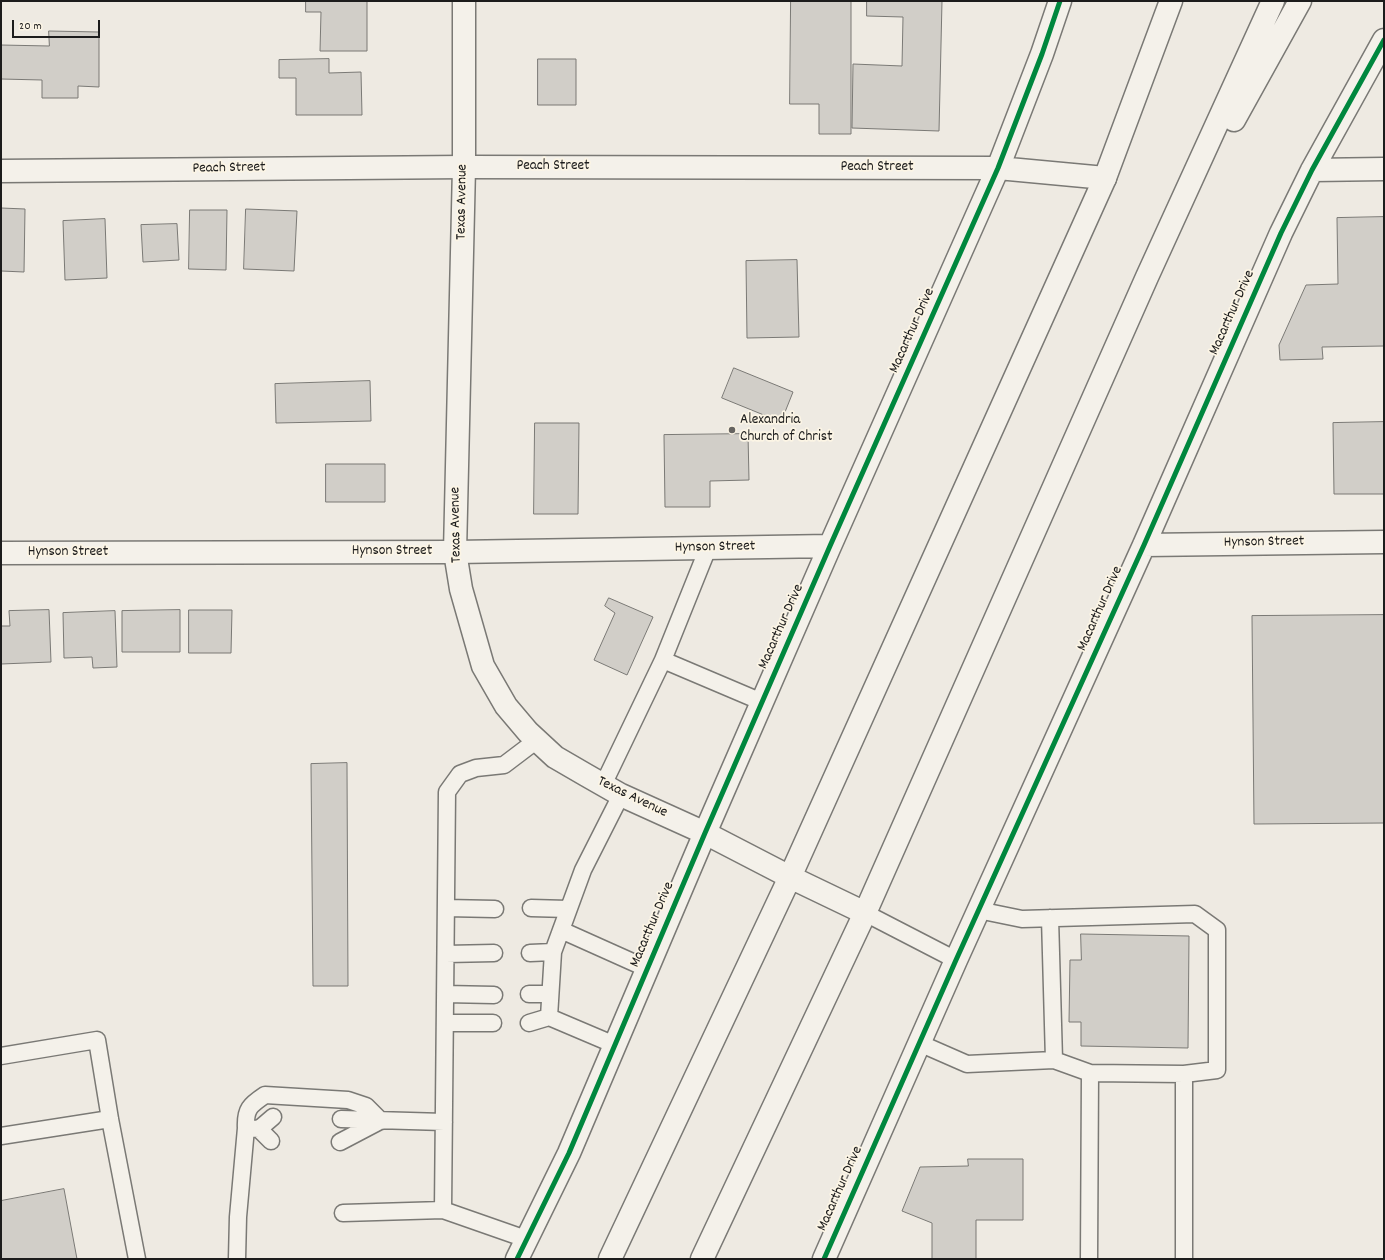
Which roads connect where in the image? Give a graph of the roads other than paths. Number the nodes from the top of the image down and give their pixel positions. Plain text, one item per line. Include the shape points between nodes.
1 (464, 1) edge
2 (1060, 1) edge
3 (1171, 1) edge
4 (1273, 1) edge
5 (1300, 1) edge
6 (1384, 40) edge
7 (464, 167) junction
8 (998, 168) junction
9 (1384, 169) edge
10 (1312, 170) junction
11 (1, 171) edge
12 (1105, 178) junction
13 (1147, 277) junction
14 (1384, 542) edge
15 (1144, 545) junction
16 (830, 546) junction
17 (708, 548) junction
18 (455, 552) junction
19 (1, 553) edge
20 (662, 660) junction
21 (762, 702) junction
22 (537, 740) junction
23 (612, 790) junction
24 (705, 833) junction
25 (790, 877) junction
26 (446, 908) junction
27 (531, 908) dead end
28 (495, 909) dead end
29 (568, 909) junction
30 (978, 910) junction
31 (865, 913) junction
32 (1050, 918) junction
33 (561, 930) junction
34 (553, 952) junction
35 (494, 953) dead end
36 (530, 953) dead end
37 (446, 954) junction
38 (956, 960) junction
39 (648, 969) junction
40 (445, 994) junction
41 (529, 994) dead end
42 (550, 994) junction
43 (494, 995) dead end
44 (549, 1017) junction
45 (445, 1023) junction
46 (493, 1023) dead end
47 (529, 1023) dead end
48 (919, 1043) junction
49 (615, 1045) junction
50 (1, 1056) edge
51 (1054, 1060) junction
52 (1090, 1073) junction
53 (1184, 1074) junction
54 (273, 1117) dead end
55 (110, 1119) junction
56 (342, 1119) dead end
57 (381, 1120) junction
58 (444, 1122) junction
59 (253, 1128) junction
60 (1, 1136) edge
61 (271, 1140) dead end
62 (340, 1142) dead end
63 (443, 1210) junction
64 (343, 1213) dead end
65 (526, 1239) junction
66 (137, 1259) edge
67 (237, 1259) edge
68 (517, 1259) edge
69 (610, 1259) edge
70 (702, 1259) edge
71 (824, 1259) edge
72 (1089, 1259) edge
73 (1184, 1259) edge

1 - 7 main road, Texas Avenue
2 - 8 main road, Macarthur Drive
3 - 12 main road
4 - 13 main road
5 - 13 main road
6 - 10 main road, Macarthur Drive
7 - 8 main road, Peach Street
7 - 11 main road, Peach Street
7 - 18 main road, Texas Avenue
8 - 12 main road, Peach Street
8 - 16 main road, Macarthur Drive
9 - 10 main road
10 - 15 main road, Macarthur Drive via 1281,233
12 - 25 main road
13 - 31 main road
14 - 15 main road, Hynson Street
15 - 30 main road, Macarthur Drive
16 - 17 main road, Hynson Street
16 - 21 main road, Macarthur Drive
17 - 18 main road, Hynson Street
17 - 20 lane
18 - 19 main road, Hynson Street
18 - 22 main road, Texas Avenue via 461,589 483,666 506,706
20 - 21 lane
20 - 23 lane
21 - 24 main road, Macarthur Drive
22 - 23 main road, Texas Avenue via 555,757
22 - 26 lane via 504,765 476,768 460,774 447,792
23 - 24 main road, Texas Avenue
23 - 29 lane
24 - 25 main road, Texas Avenue
24 - 39 main road, Macarthur Drive
25 - 31 main road, Texas Avenue
25 - 69 main road
26 - 28 lane
26 - 37 lane
27 - 29 lane
29 - 33 lane
30 - 32 lane via 1022,919
30 - 38 main road, Macarthur Drive
31 - 38 lane
31 - 70 main road
32 - 51 lane
32 - 53 lane via 1195,914 1217,930 1217,1070
33 - 34 lane
33 - 39 lane
34 - 36 lane
34 - 42 lane
35 - 37 lane
37 - 40 lane
38 - 48 main road, Macarthur Drive
39 - 49 main road, Macarthur Drive
40 - 43 lane
40 - 45 lane
41 - 42 lane
42 - 44 lane
44 - 47 lane
44 - 49 lane
45 - 46 lane
45 - 58 lane
48 - 51 lane via 967,1064
48 - 71 main road, Macarthur Drive
49 - 65 main road, Macarthur Drive via 570,1153
50 - 55 lane via 97,1040
51 - 52 lane
52 - 53 lane
52 - 72 lane
53 - 73 lane
54 - 59 lane
55 - 60 lane
55 - 66 lane
56 - 57 lane
57 - 58 lane
57 - 59 lane via 366,1106 348,1100 265,1095 251,1105 246,1116
57 - 62 lane
58 - 63 lane
59 - 61 lane
59 - 67 lane via 238,1217
63 - 64 lane
63 - 65 lane
65 - 68 main road, Macarthur Drive

